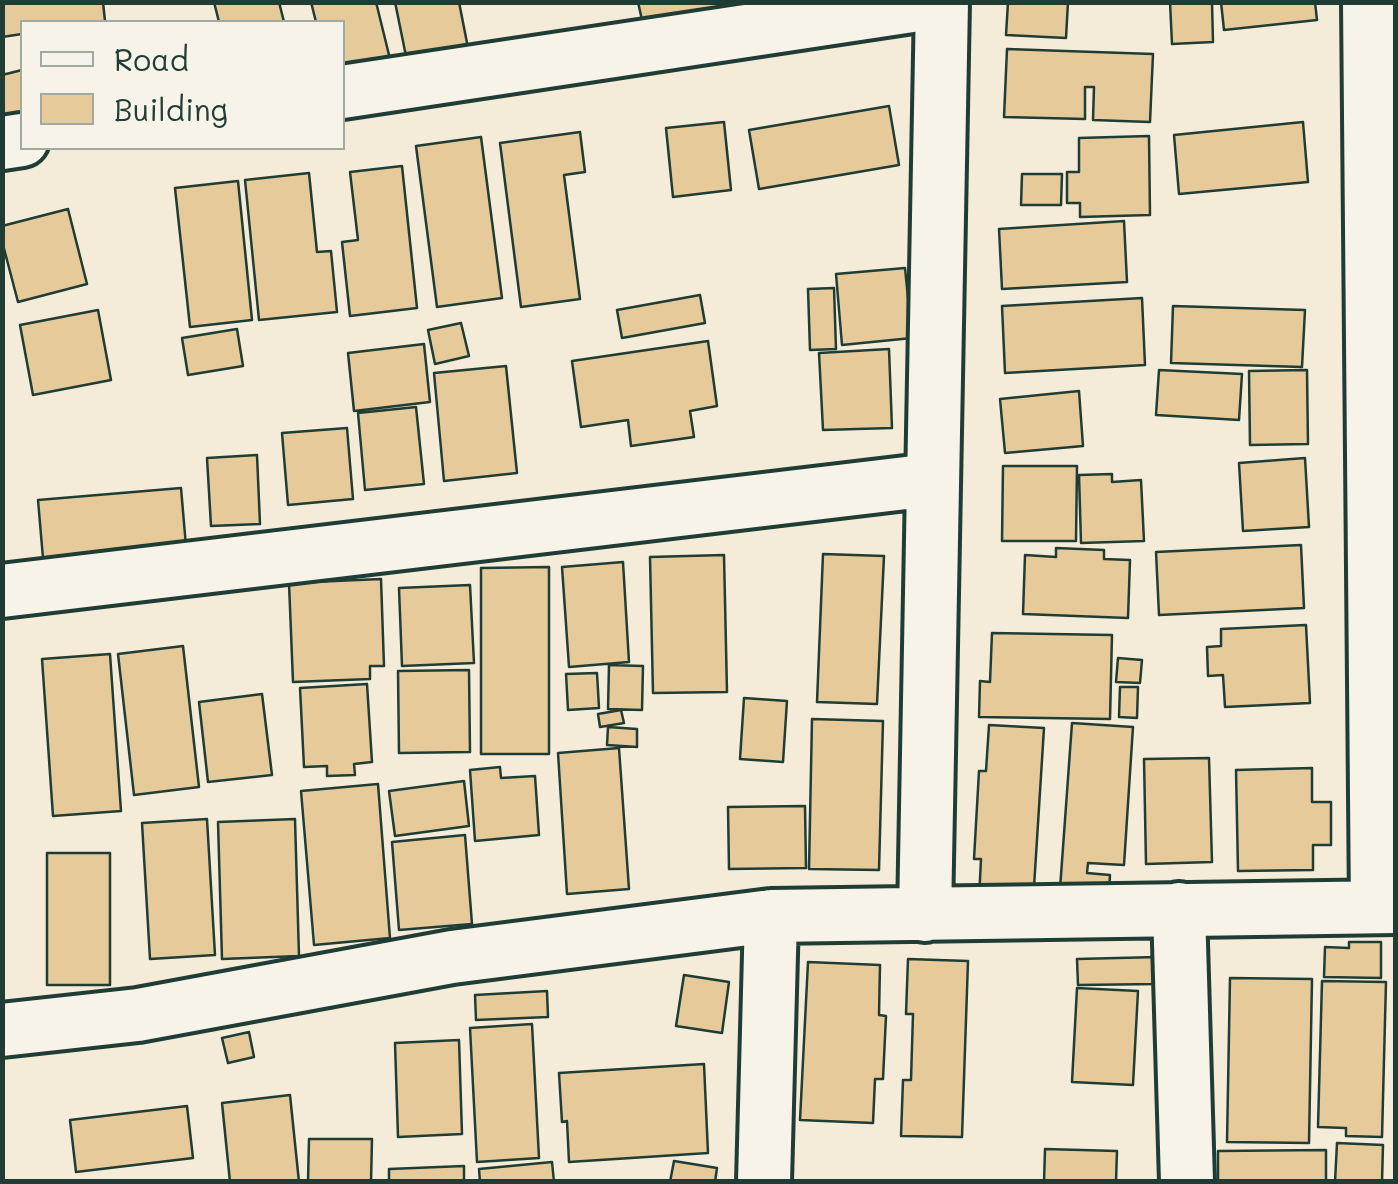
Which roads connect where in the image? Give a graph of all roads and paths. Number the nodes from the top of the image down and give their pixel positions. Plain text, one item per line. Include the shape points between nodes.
1 (940, 2) edge
2 (1369, 2) edge
3 (345, 92) edge
4 (931, 480) junction
5 (2, 591) edge
6 (1386, 907) edge
7 (1179, 908) junction
8 (924, 915) junction
9 (770, 916) junction
10 (2, 1030) edge
11 (764, 1182) edge
12 (1186, 1182) edge

1 - 3 street
1 - 4 street
2 - 6 street
4 - 5 street
4 - 8 street
6 - 7 street
7 - 8 street
7 - 12 street
8 - 9 street
9 - 10 street via 452,957 138,1015
9 - 11 street

